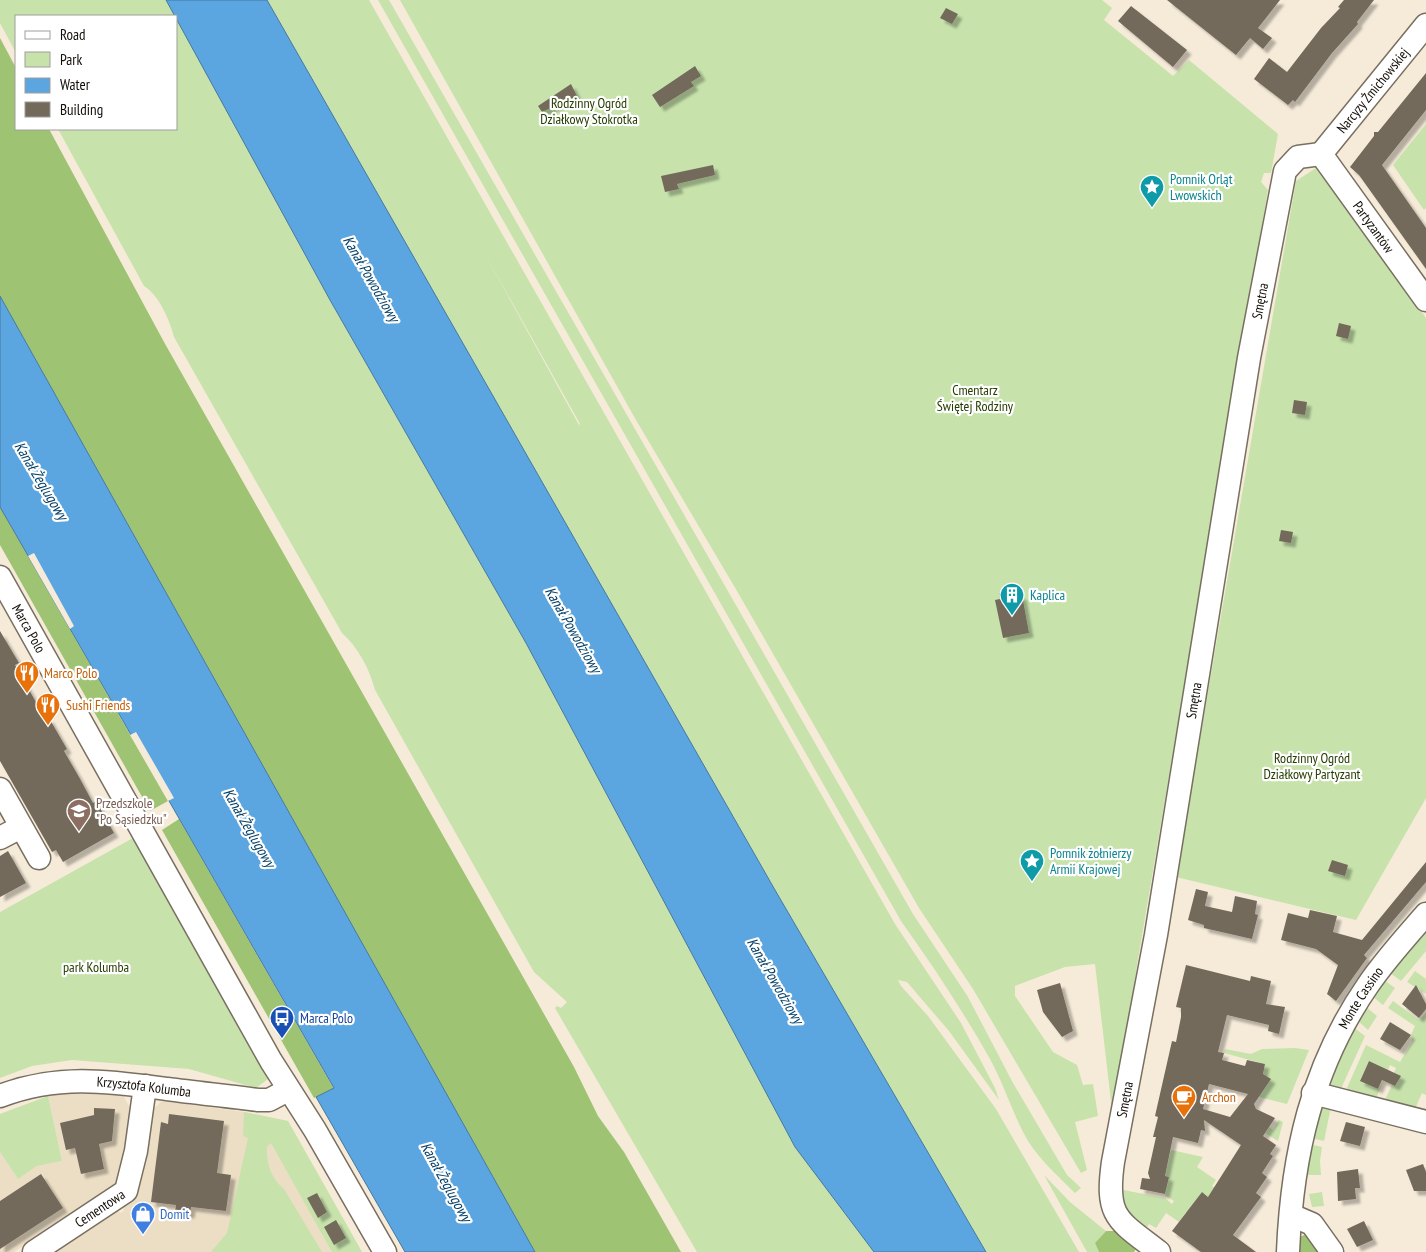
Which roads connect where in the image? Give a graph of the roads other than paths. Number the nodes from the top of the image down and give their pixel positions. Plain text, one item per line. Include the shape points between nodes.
1 (1426, 25) edge
2 (1322, 154) junction
3 (1426, 300) edge
4 (0, 576) edge
5 (6, 602) edge
6 (1, 794) edge
7 (21, 826) junction
8 (0, 838) edge
9 (39, 858) dead end
10 (1426, 914) edge
11 (145, 1086) junction
12 (288, 1090) junction
13 (1313, 1093) junction
14 (0, 1096) edge
15 (1426, 1122) edge
16 (1291, 1215) junction
17 (34, 1252) edge
18 (385, 1252) edge
19 (1159, 1252) edge
20 (1288, 1252) edge
21 (1332, 1252) edge

1 - 2 street, Narcyzy Żmichowskiej
2 - 3 street, Partyzantów
2 - 19 street, Smętna via 1298,157 1285,171 1248,368 1156,936 1113,1162 1110,1197 1114,1213 1124,1225
4 - 5 street, Marca Polo
5 - 12 street, Marca Polo
6 - 7 street
7 - 8 street
7 - 9 street
10 - 13 street, Monte Cassino via 1367,986 1346,1022
11 - 12 street, Krzysztofa Kolumba via 258,1100 269,1100
11 - 14 street, Krzysztofa Kolumba via 69,1080 36,1085
11 - 17 street, Cementowa via 136,1151 126,1191
12 - 18 street, Marca Polo via 315,1130
13 - 15 street
13 - 16 street, Monte Cassino via 1301,1134
16 - 20 street, Monte Cassino
16 - 21 street via 1312,1224

